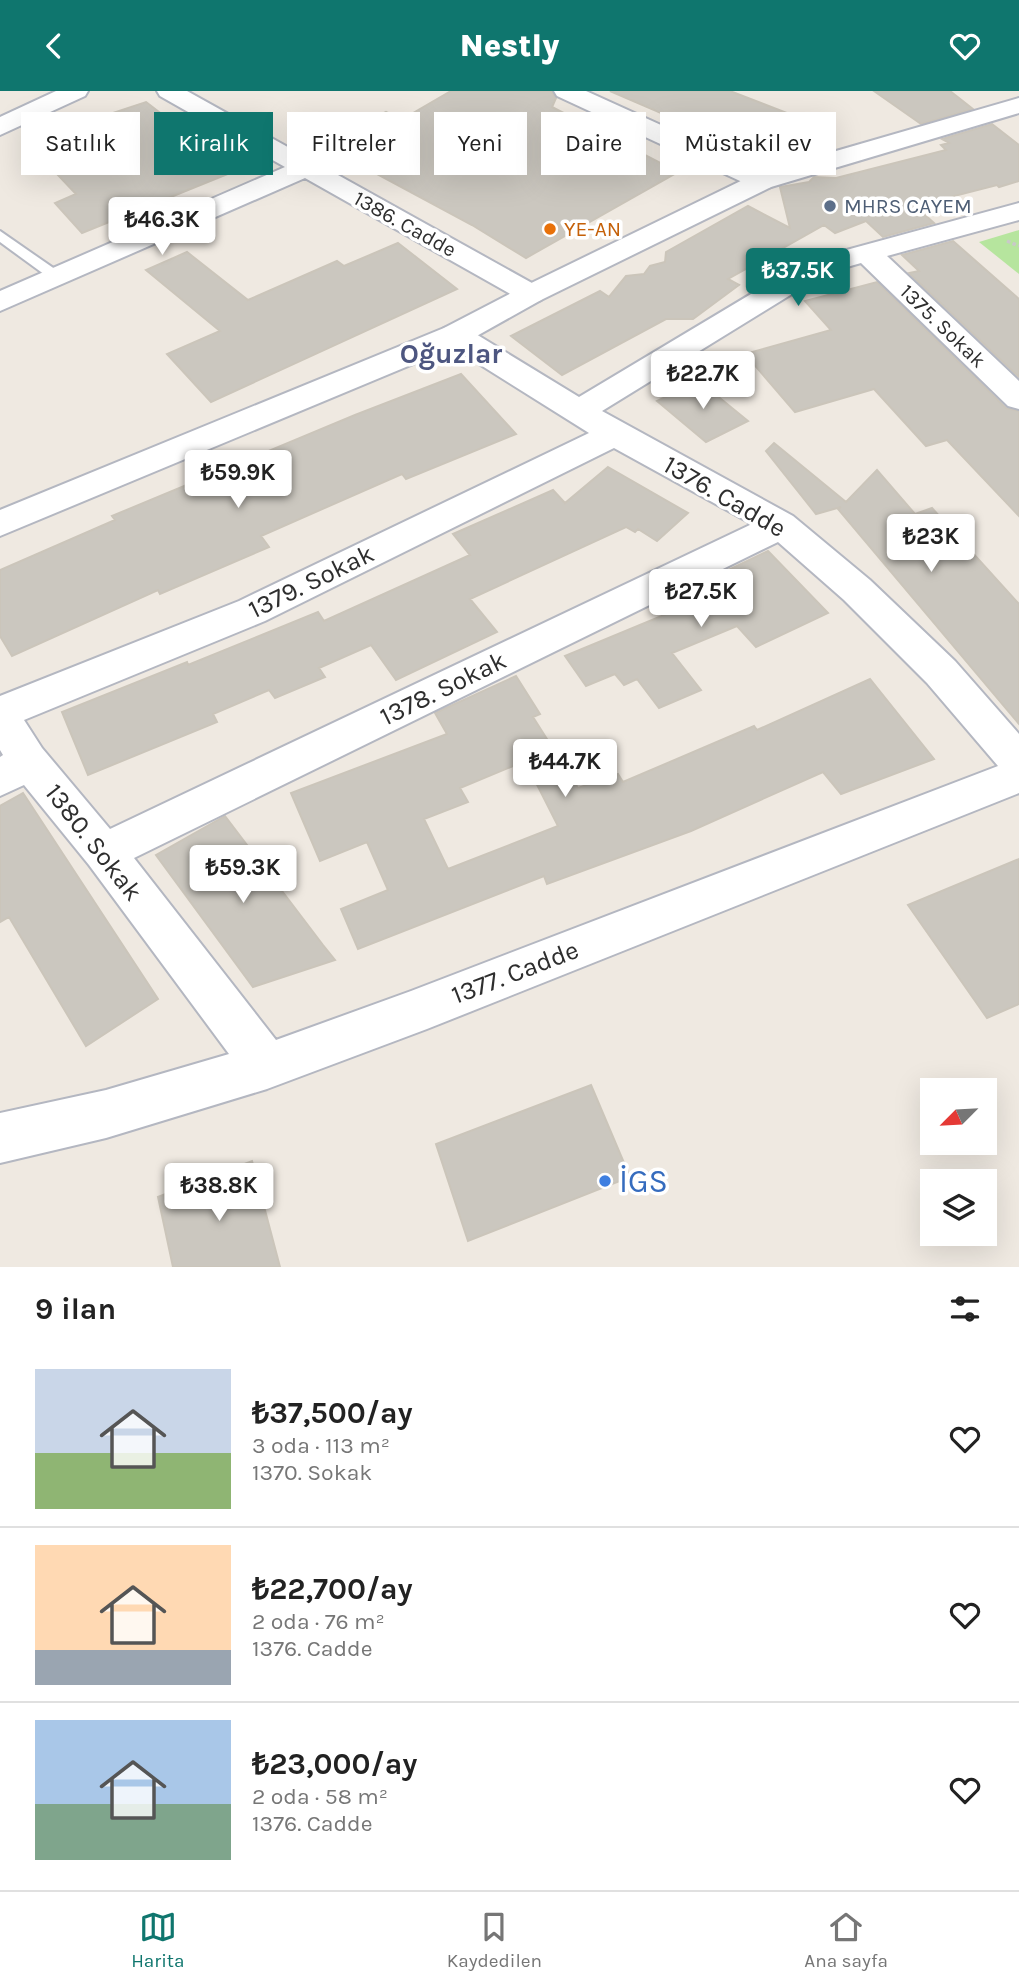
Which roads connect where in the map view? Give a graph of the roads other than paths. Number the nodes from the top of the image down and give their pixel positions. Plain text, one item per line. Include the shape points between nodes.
1 (76, 91) edge
2 (169, 91) edge
3 (566, 91) edge
4 (1019, 105) edge
5 (0, 127) edge
6 (287, 158) edge
7 (289, 175) edge
8 (318, 175) edge
9 (762, 181) junction
10 (1019, 211) edge
11 (0, 235) edge
12 (867, 253) junction
13 (57, 277) junction
14 (531, 294) junction
15 (0, 302) edge
16 (454, 335) junction
17 (1019, 399) edge
18 (579, 411) junction
19 (615, 434) junction
20 (0, 524) edge
21 (781, 525) junction
22 (0, 715) edge
23 (1019, 762) edge
24 (14, 769) edge
25 (1019, 775) edge
26 (104, 852) junction
27 (267, 1066) junction
28 (0, 1138) edge

1 - 5 street
2 - 6 street, 1386. Cadde
3 - 9 street
4 - 9 street
7 - 13 street
8 - 14 street, 1386. Cadde
9 - 14 street
10 - 12 street
11 - 13 lane
12 - 17 street, 1375. Sokak
12 - 18 street via 816,267
13 - 15 street
14 - 16 street
16 - 18 street, 1376. Cadde
16 - 20 street
18 - 19 street, 1376. Cadde
19 - 21 street, 1376. Cadde
19 - 22 street, 1379. Sokak via 252,611
21 - 23 street, 1376. Cadde via 857,590 940,672
21 - 26 street, 1378. Sokak
22 - 24 street, 1380. Sokak
24 - 26 street, 1380. Sokak
25 - 27 street, 1377. Cadde
26 - 27 street, 1380. Sokak
27 - 28 street, 1377. Cadde via 106,1114

